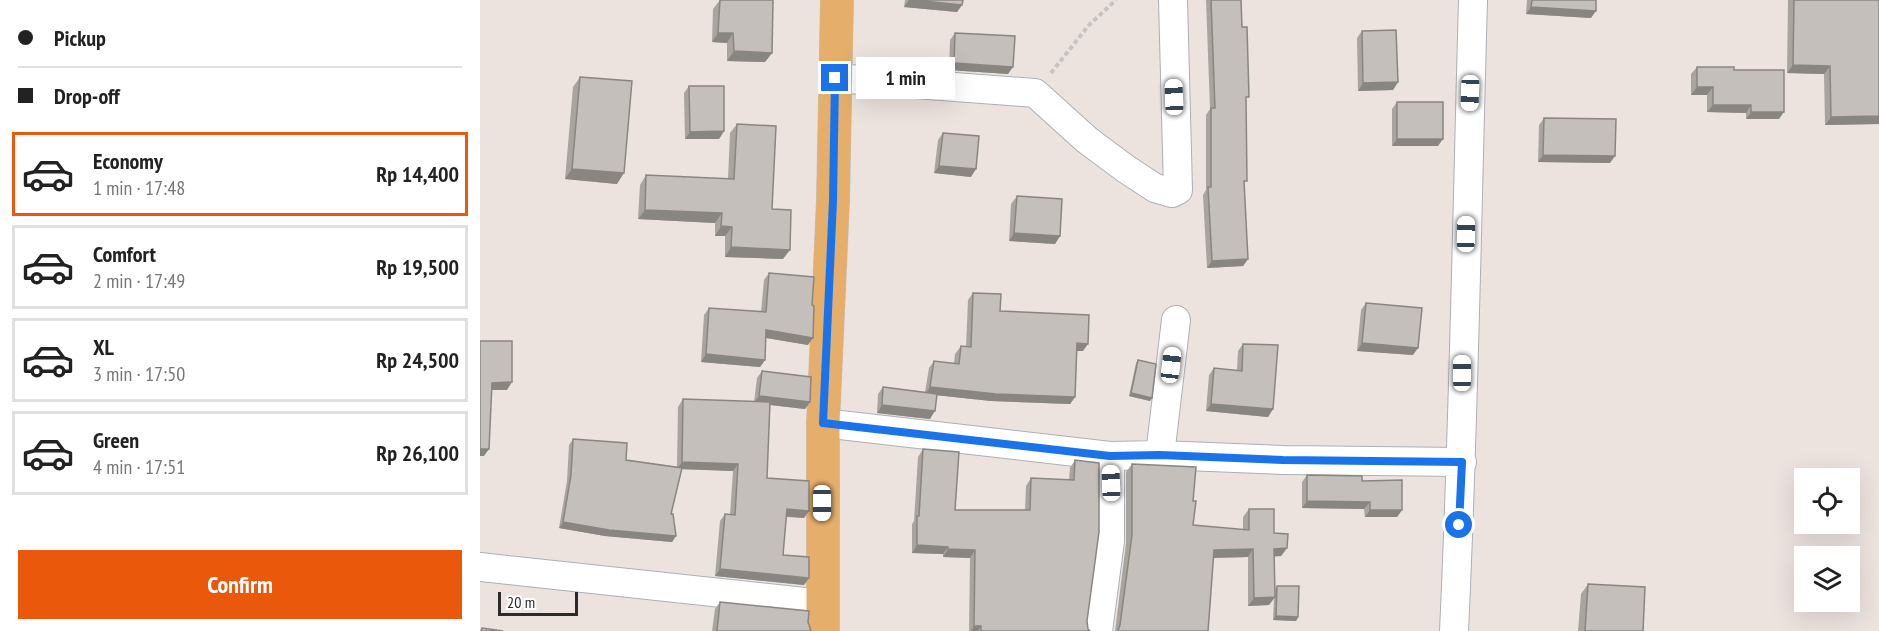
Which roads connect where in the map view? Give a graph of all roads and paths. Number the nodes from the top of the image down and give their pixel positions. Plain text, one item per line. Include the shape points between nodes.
1 (837, 0) edge
2 (1116, 0) edge
3 (1173, 0) edge
4 (1473, 0) edge
5 (835, 78) junction
6 (1035, 93) junction
7 (1176, 320) dead end
8 (823, 423) junction
9 (1160, 455) junction
10 (1110, 456) junction
11 (1462, 462) junction
12 (480, 567) edge
13 (823, 617) edge
14 (1098, 631) edge
15 (1454, 631) edge

1 - 5 main road
2 - 6 path via 1089,25
3 - 6 street via 1178,190 1168,194 1126,169 1086,140
4 - 11 street
5 - 6 street
5 - 8 main road
7 - 9 street
8 - 10 street
8 - 13 main road
9 - 10 street
9 - 11 street
10 - 14 street via 1110,531
11 - 15 street
12 - 13 street

